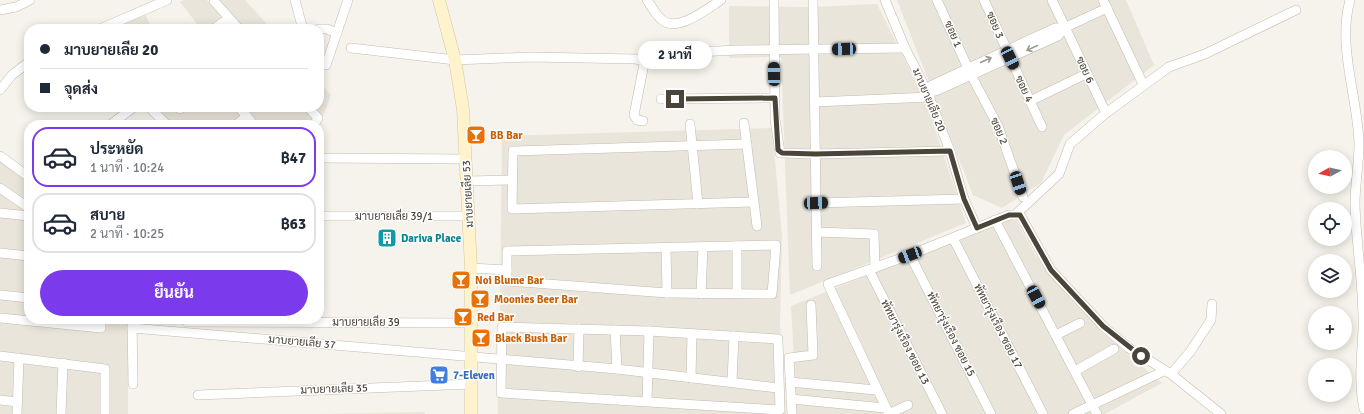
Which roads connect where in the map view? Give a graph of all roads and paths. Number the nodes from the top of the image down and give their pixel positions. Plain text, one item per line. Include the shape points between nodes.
1 (30, 0) edge
2 (167, 0) edge
3 (296, 0) edge
4 (348, 0) edge
5 (439, 0) edge
6 (647, 0) edge
7 (721, 0) edge
8 (774, 0) edge
9 (813, 0) edge
10 (885, 0) edge
11 (938, 0) edge
12 (996, 0) edge
13 (1052, 0) edge
14 (1350, 0) edge
15 (214, 1) edge
16 (985, 2) edge
17 (152, 3) edge
18 (1105, 4) edge
19 (0, 10) edge
20 (1296, 10) dead end
21 (229, 18) junction
22 (110, 24) edge
23 (221, 24) edge
24 (234, 24) edge
25 (302, 24) edge
26 (1064, 28) junction
27 (324, 29) edge
28 (337, 33) junction
29 (351, 48) dead end
30 (905, 48) junction
31 (774, 50) junction
32 (814, 50) junction
33 (676, 53) dead end
34 (1008, 54) junction
35 (455, 60) junction
36 (326, 65) dead end
37 (24, 66) edge
38 (970, 72) junction
39 (1086, 74) junction
40 (1141, 80) dead end
41 (0, 90) edge
42 (928, 94) junction
43 (775, 98) junction
44 (661, 99) dead end
45 (1030, 101) junction
46 (815, 102) junction
47 (127, 112) edge
48 (154, 112) edge
49 (243, 112) edge
50 (313, 112) edge
51 (1106, 112) junction
52 (247, 116) junction
53 (117, 120) edge
54 (162, 120) edge
55 (242, 120) edge
56 (250, 120) edge
57 (317, 120) edge
58 (643, 121) dead end
59 (744, 123) dead end
60 (690, 124) dead end
61 (1042, 127) dead end
62 (746, 144) junction
63 (692, 147) junction
64 (950, 151) junction
65 (815, 154) junction
66 (0, 156) edge
67 (324, 158) edge
68 (466, 159) junction
69 (24, 173) edge
70 (512, 180) junction
71 (468, 181) junction
72 (0, 188) edge
73 (1023, 197) dead end
74 (964, 199) junction
75 (753, 202) junction
76 (816, 203) junction
77 (698, 204) junction
78 (24, 205) edge
79 (0, 213) edge
80 (24, 215) edge
81 (1015, 215) junction
82 (324, 216) edge
83 (470, 216) junction
84 (995, 220) junction
85 (757, 226) dead end
86 (977, 228) junction
87 (816, 232) junction
88 (953, 238) junction
89 (736, 246) junction
90 (703, 247) junction
91 (666, 249) junction
92 (0, 253) edge
93 (24, 255) edge
94 (910, 255) junction
95 (817, 266) dead end
96 (471, 268) junction
97 (872, 269) junction
98 (506, 270) junction
99 (667, 293) junction
100 (737, 293) junction
101 (701, 294) junction
102 (0, 295) edge
103 (24, 297) edge
104 (1212, 304) dead end
105 (811, 306) dead end
106 (0, 318) edge
107 (24, 319) edge
108 (324, 322) edge
109 (472, 323) junction
110 (1080, 323) dead end
111 (132, 324) edge
112 (142, 324) edge
113 (579, 329) junction
114 (615, 330) junction
115 (649, 331) junction
116 (692, 334) junction
117 (1056, 335) junction
118 (734, 336) junction
119 (1114, 349) dead end
120 (0, 356) edge
121 (471, 356) junction
122 (19, 358) junction
123 (502, 360) junction
124 (63, 363) junction
125 (578, 367) junction
126 (617, 369) junction
127 (1075, 371) junction
128 (648, 373) junction
129 (1168, 373) junction
130 (691, 378) junction
131 (732, 382) junction
132 (790, 382) junction
133 (133, 384) dead end
134 (471, 384) junction
135 (778, 388) junction
136 (876, 390) junction
137 (198, 395) dead end
138 (791, 399) junction
139 (0, 400) edge
140 (647, 401) junction
141 (17, 402) junction
142 (1092, 404) junction
143 (908, 405) dead end
144 (1364, 409) edge
145 (887, 412) edge
146 (17, 414) edge
147 (61, 414) edge
148 (105, 414) edge
149 (470, 414) edge
150 (792, 414) edge
151 (942, 414) edge
152 (991, 414) edge
153 (1043, 414) edge
154 (1073, 414) edge
155 (1097, 414) edge
156 (1221, 414) edge

1 - 19 street via 16,7
2 - 17 street
3 - 25 street
4 - 28 street
5 - 35 street, มาบยายเลีย 53
6 - 7 street via 663,21 676,24 691,19
8 - 31 street
9 - 32 street
10 - 30 street, มาบยายเลีย 20
11 - 38 street, ซอย 1
12 - 16 street
13 - 26 street, ซอย 6
14 - 144 street via 1346,42 1359,145 1355,203 1363,327 1360,387
15 - 21 street
16 - 34 street, ซอย 3
17 - 22 street
18 - 26 street
18 - 40 street
20 - 51 street via 1205,54 1169,68
21 - 23 street
21 - 24 street
26 - 34 street via 1055,28
26 - 39 street, ซอย 6
27 - 28 street
28 - 36 street
29 - 35 street
30 - 32 street
30 - 42 street, มาบยายเลีย 20
31 - 32 street
31 - 33 street
31 - 43 street
32 - 46 street
34 - 38 street
34 - 45 street, ซอย 4
35 - 58 street via 530,57 636,59 644,64 634,115 637,120
35 - 68 street, มาบยายเลีย 53 via 463,109
37 - 41 street via 12,75
38 - 42 street via 932,86
38 - 73 street, ซอย 2 via 998,126
39 - 45 street
39 - 51 street, ซอย 6
42 - 46 street
42 - 64 street, มาบยายเลีย 20
43 - 44 street
43 - 65 street via 780,153
45 - 61 street, ซอย 4
46 - 65 street
47 - 53 street
48 - 54 street
49 - 52 street
50 - 57 street
51 - 81 street via 1070,144 1059,174
52 - 55 street
52 - 56 street
59 - 62 street
60 - 63 street
62 - 63 street
62 - 75 street
63 - 70 street via 513,151
63 - 77 street
64 - 65 street
64 - 74 street, มาบยายเลีย 20
65 - 76 street
66 - 69 street
67 - 68 street
68 - 71 street, มาบยายเลีย 53
70 - 71 street
70 - 77 street via 512,209
71 - 83 street, มาบยายเลีย 53
72 - 78 street
74 - 76 street
74 - 86 street, มาบยายเลีย 20
75 - 77 street
75 - 85 street
76 - 87 street
79 - 80 street
81 - 84 street
81 - 129 street via 1020,215 1051,270 1103,326 1129,348
82 - 83 street, มาบยายเลีย 39/1
83 - 96 street, มาบยายเลีย 53
84 - 86 street
84 - 117 street
86 - 88 street
87 - 95 street
87 - 97 street via 874,234
88 - 94 street
88 - 153 street, พัทยารุ่งเรือง ซอย 17
89 - 90 street
89 - 100 street
89 - 100 street via 776,245 772,294
90 - 91 street
90 - 101 street
91 - 98 street via 507,251
91 - 99 street
92 - 93 street
94 - 97 street
94 - 152 street, พัทยารุ่งเรือง ซอย 15
96 - 98 street
96 - 109 street, มาบยายเลีย 53
97 - 136 street via 828,284
97 - 151 street, พัทยารุ่งเรือง ซอย 13
98 - 99 street via 507,281
99 - 101 street
100 - 101 street
102 - 103 street
104 - 129 street via 1211,320 1190,352
105 - 132 street via 813,355 789,358
106 - 107 street
108 - 109 street, มาบยายเลีย 39
109 - 121 street, มาบยายเลีย 53
110 - 117 street
111 - 133 street
112 - 121 street, มาบยายเลีย 37
113 - 114 street
113 - 123 street via 502,327
113 - 125 street
114 - 115 street
114 - 126 street
115 - 116 street
115 - 128 street
116 - 118 street
116 - 130 street
117 - 127 street
118 - 131 street
118 - 135 street via 778,339
119 - 127 street
120 - 122 street
121 - 123 street, มาบยายเลีย 37
121 - 134 street, มาบยายเลีย 53
122 - 124 street
122 - 141 street
123 - 125 street, มาบยายเลีย 37
123 - 140 street via 501,393
124 - 147 street
124 - 148 street via 105,369
125 - 126 street, มาบยายเลีย 37
126 - 128 street, มาบยายเลีย 37
127 - 142 street
128 - 130 street, มาบยายเลีย 37
128 - 140 street
129 - 142 street
129 - 156 street
130 - 131 street, มาบยายเลีย 37
131 - 135 street, มาบยายเลีย 37
132 - 136 street
132 - 138 street
134 - 137 street, มาบยายเลีย 35
134 - 149 street, มาบยายเลีย 53
135 - 140 street via 780,410
136 - 145 street
138 - 145 street
138 - 150 street
139 - 141 street
141 - 146 street
142 - 154 street
142 - 155 street
143 - 145 street

